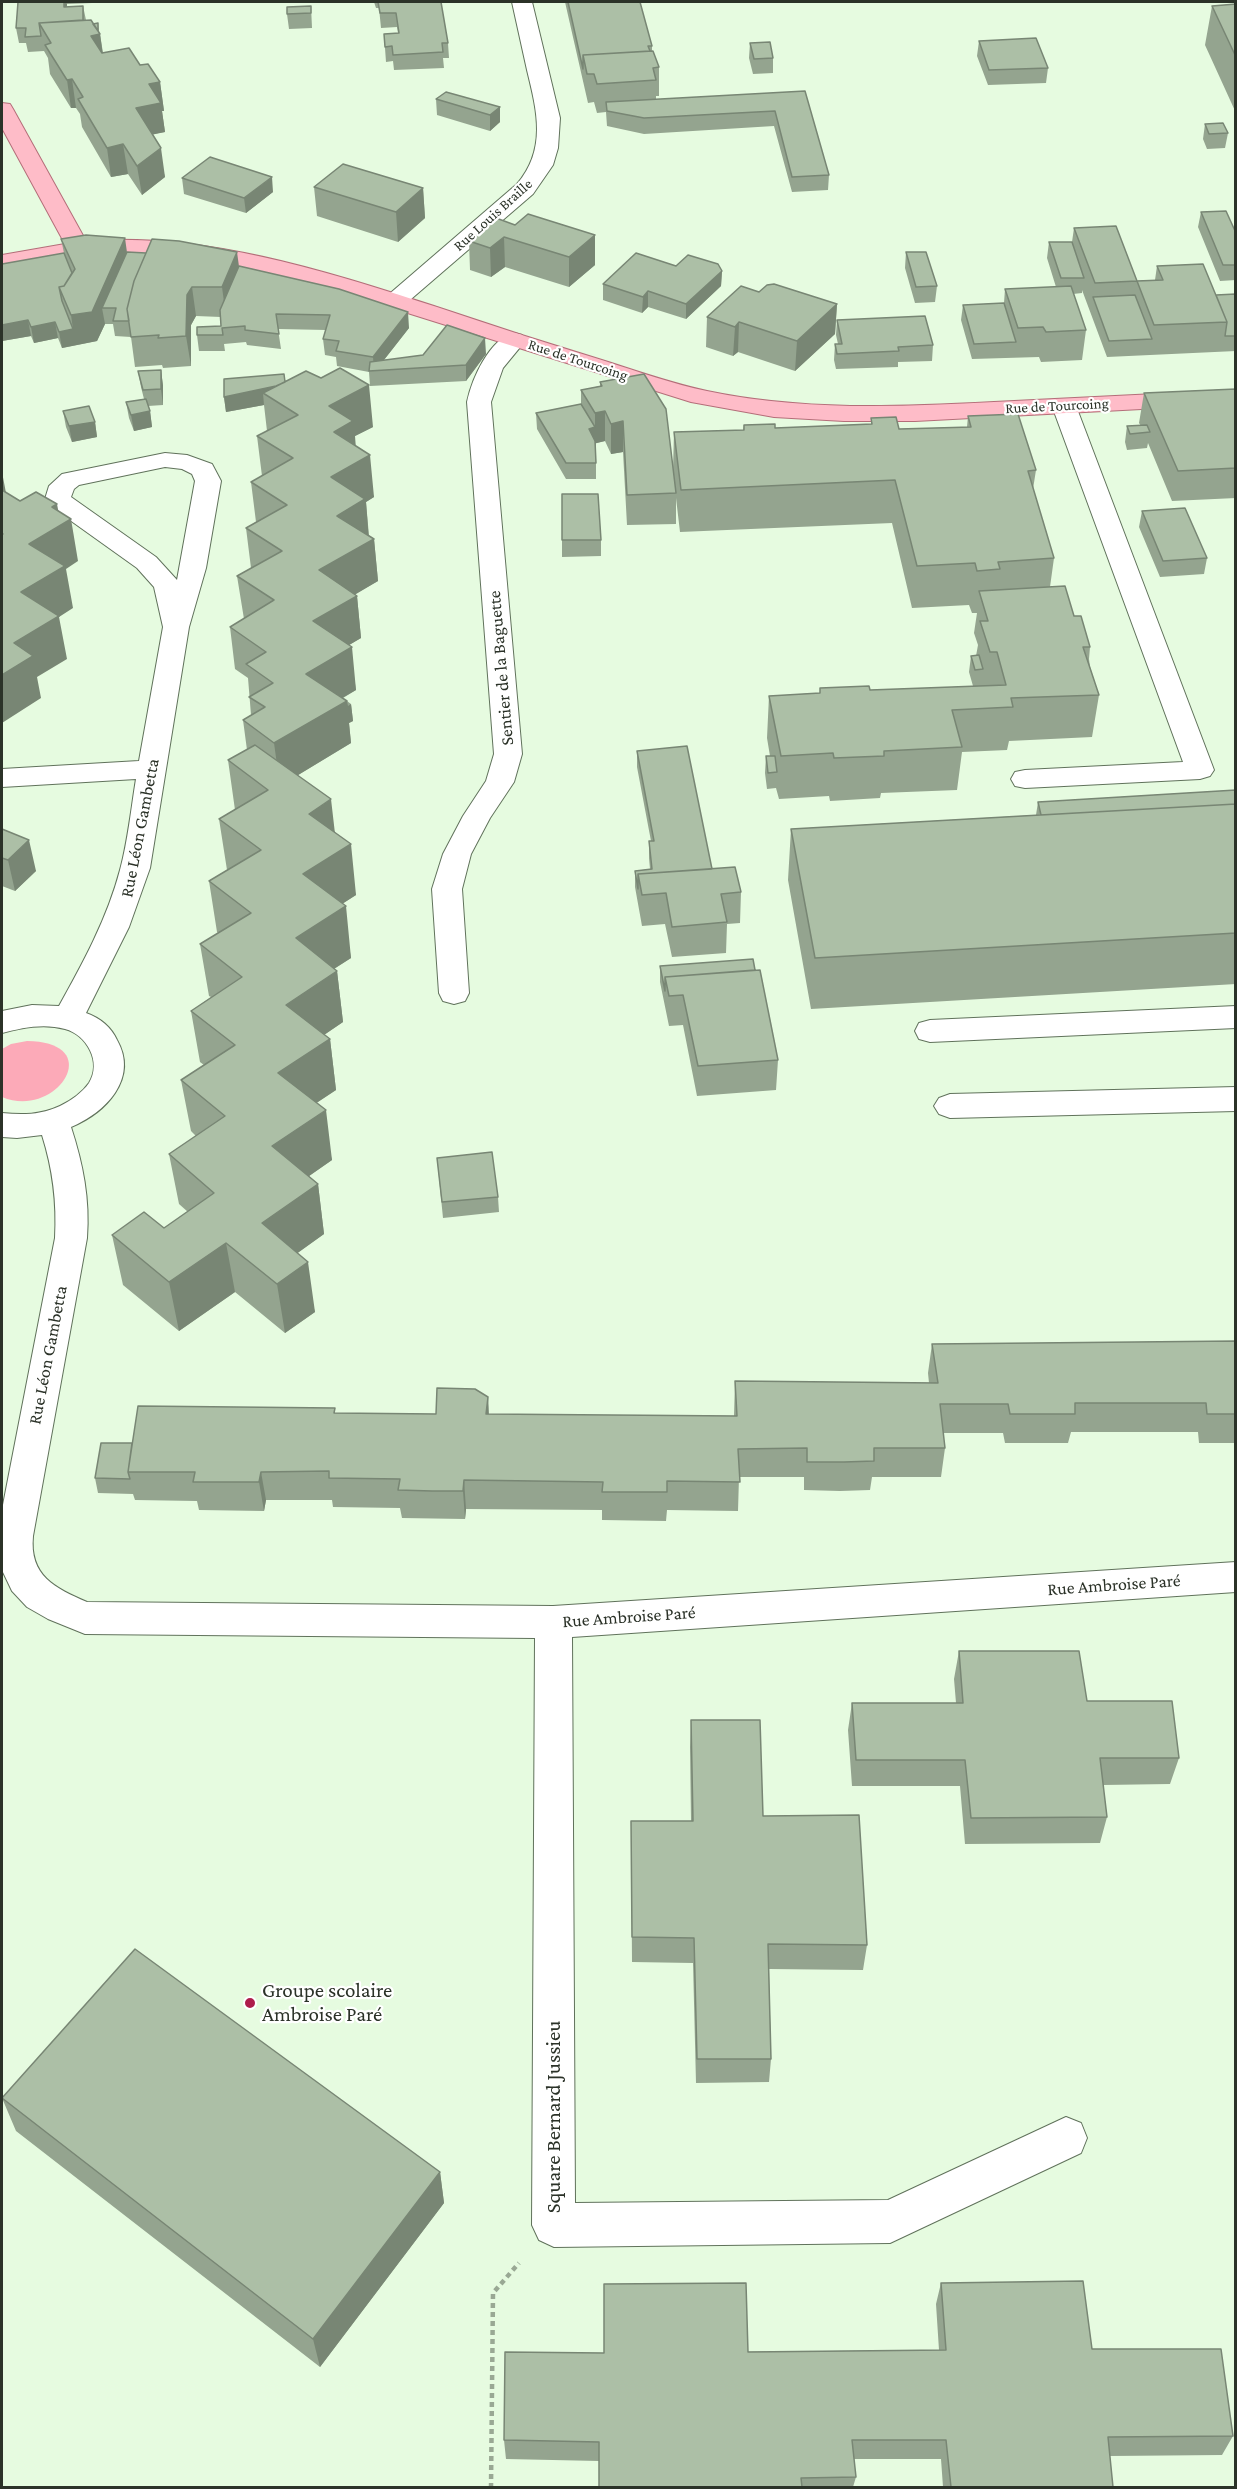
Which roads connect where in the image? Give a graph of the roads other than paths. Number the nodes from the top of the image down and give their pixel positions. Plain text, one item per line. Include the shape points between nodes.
1 (522, 2) edge
2 (2, 109) edge
3 (79, 249) junction
4 (2, 262) edge
5 (395, 301) junction
6 (514, 340) junction
7 (1236, 396) edge
8 (1064, 406) junction
9 (176, 627) junction
10 (152, 770) junction
11 (2, 778) edge
12 (1025, 779) dead end
13 (454, 993) dead end
14 (1236, 1017) edge
15 (68, 1018) junction
16 (2, 1022) edge
17 (930, 1031) dead end
18 (1236, 1099) edge
19 (950, 1106) dead end
20 (53, 1122) junction
21 (2, 1125) edge
22 (1236, 1577) edge
23 (28, 1588) joint
24 (553, 1622) junction
25 (1066, 2138) dead end

1 - 5 street, Rue Louis Braille via 549,118 545,159 533,181
2 - 3 main road
3 - 4 main road, Rue de Tourcoing
3 - 5 main road, Rue de Tourcoing via 130,246 208,254 296,273
5 - 6 main road, Rue de Tourcoing
6 - 8 main road, Rue de Tourcoing via 699,397 791,413 871,416
6 - 13 street, Sentier de la Baguette via 489,367 479,402 508,754 500,782 457,854 447,889
7 - 8 main road, Rue de Tourcoing
8 - 12 street via 1200,770
9 - 9 street, Rue Léon Gambetta via 193,568 207,481 202,469 187,462 165,460 71,479 62,486 58,499 145,561 164,580
9 - 10 street, Rue Léon Gambetta
10 - 11 street
10 - 15 street, Rue Léon Gambetta via 125,904
14 - 17 street
15 - 16 street via 29,1015
15 - 20 street via 84,1025 106,1047 107,1076 88,1103
18 - 19 street
20 - 21 street via 32,1127
20 - 23 street, Rue Léon Gambetta via 69,1168 74,1208 18,1517 15,1554
22 - 24 street, Rue Ambroise Paré
23 - 24 street, Rue Ambroise Paré via 85,1617
24 - 25 street, Square Bernard Jussieu via 554,2225 890,2221

